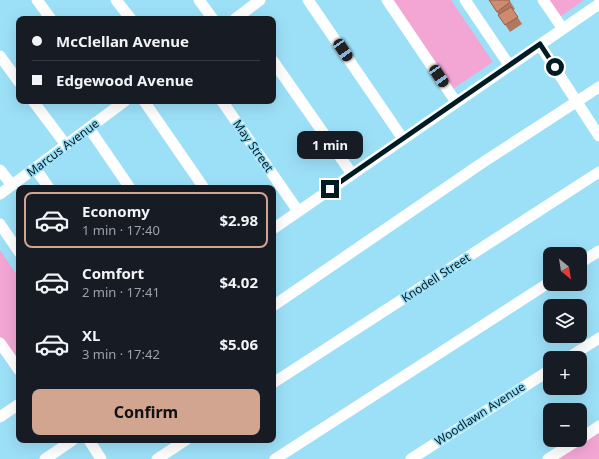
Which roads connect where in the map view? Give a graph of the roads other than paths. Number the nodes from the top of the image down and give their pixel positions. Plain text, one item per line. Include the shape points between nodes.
1 (37, 0) edge
2 (116, 0) edge
3 (199, 0) edge
4 (260, 0) edge
5 (308, 0) edge
6 (387, 0) edge
7 (465, 0) edge
8 (543, 0) edge
9 (599, 4) edge
10 (49, 16) edge
11 (129, 16) edge
12 (211, 16) edge
13 (242, 16) edge
14 (563, 29) junction
15 (540, 44) junction
16 (0, 56) edge
17 (276, 65) edge
18 (509, 65) junction
19 (16, 78) edge
20 (599, 87) edge
21 (577, 101) junction
22 (456, 102) junction
23 (35, 104) edge
24 (117, 104) edge
25 (146, 104) edge
26 (224, 104) edge
27 (89, 128) junction
28 (599, 136) edge
29 (403, 139) junction
30 (66, 145) junction
31 (35, 168) junction
32 (0, 170) edge
33 (599, 172) edge
34 (352, 174) junction
35 (47, 185) edge
36 (128, 185) edge
37 (202, 185) edge
38 (12, 186) junction
39 (0, 194) edge
40 (298, 211) junction
41 (0, 224) edge
42 (276, 227) edge
43 (16, 248) edge
44 (599, 251) edge
45 (587, 259) edge
46 (543, 287) edge
47 (276, 304) edge
48 (599, 338) edge
49 (0, 343) edge
50 (579, 351) edge
51 (16, 366) edge
52 (543, 374) edge
53 (276, 382) edge
54 (16, 406) edge
55 (0, 417) edge
56 (599, 426) edge
57 (587, 434) edge
58 (69, 443) edge
59 (91, 443) edge
60 (181, 443) edge
61 (567, 447) edge
62 (45, 459) edge
63 (101, 459) edge
64 (157, 459) edge
65 (275, 459) edge
66 (411, 459) edge
67 (548, 459) edge

1 - 10 street
2 - 11 street
3 - 12 street
4 - 13 street
5 - 29 street
6 - 22 street
7 - 18 street
8 - 14 street
9 - 14 street
14 - 15 street
15 - 18 street
15 - 21 street
16 - 19 street
17 - 34 street
18 - 22 street
20 - 21 street
21 - 28 street
21 - 47 street
22 - 29 street
23 - 30 street
24 - 27 street, Marcus Avenue
25 - 37 street
26 - 40 street, May Street
27 - 30 street, Marcus Avenue
27 - 36 street
29 - 34 street
30 - 31 street, Marcus Avenue
31 - 35 street
31 - 38 street, Marcus Avenue
32 - 38 street
33 - 53 street, Knodell Street
34 - 40 street
38 - 39 street, Marcus Avenue
40 - 42 street
41 - 43 street
44 - 45 street
46 - 65 street
48 - 50 street
49 - 51 street
52 - 66 street, Woodlawn Avenue
54 - 55 street
56 - 57 street
58 - 62 street
59 - 63 street
60 - 64 street
61 - 67 street

